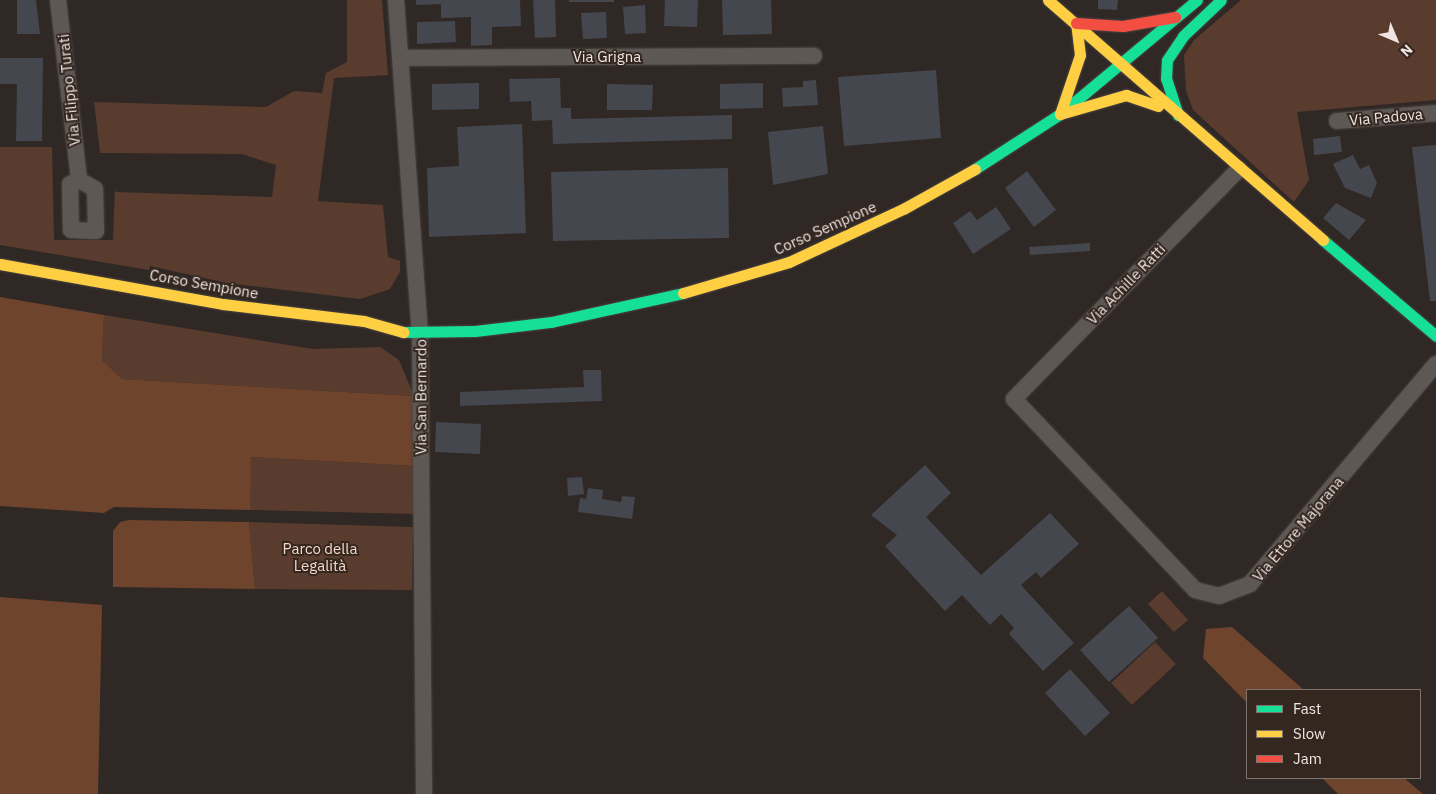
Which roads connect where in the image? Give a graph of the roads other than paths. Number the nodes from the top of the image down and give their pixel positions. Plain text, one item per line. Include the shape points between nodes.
1 (58, 0) edge
2 (396, 0) edge
3 (1048, 0) edge
4 (1197, 0) edge
5 (1221, 0) edge
6 (1175, 17) junction
7 (1076, 23) junction
8 (814, 56) dead end
9 (400, 58) junction
10 (1120, 64) junction
11 (1436, 113) edge
12 (1060, 114) junction
13 (1180, 120) junction
14 (1337, 121) dead end
15 (1239, 169) junction
16 (79, 180) dead end
17 (0, 264) edge
18 (402, 332) junction
19 (420, 332) junction
20 (363, 336) dead end
21 (1436, 336) edge
22 (1436, 364) edge
23 (1014, 399) joint
24 (424, 794) edge

1 - 16 street, Via Filippo Turati
2 - 9 street, Via San Bernardo
3 - 7 main road
4 - 6 main road, Corso Sempione
5 - 13 main road via 1183,36 1167,60 1168,88
6 - 7 main road via 1123,26
6 - 10 main road, Corso Sempione
7 - 10 main road
7 - 12 main road via 1079,60
8 - 9 street, Via Grigna
9 - 19 street, Via San Bernardo
10 - 12 main road, Corso Sempione
10 - 13 main road
11 - 14 street, Via Padova
12 - 13 main road via 1126,95 1143,98
12 - 19 main road, Corso Sempione via 945,187 789,262 657,301 551,322
13 - 15 main road
15 - 21 main road
15 - 23 street, Via Achille Ratti
17 - 18 main road, Corso Sempione via 223,304 364,321
18 - 19 main road, Corso Sempione
18 - 20 main road, Corso Sempione
19 - 24 street, Via San Bernardo
22 - 23 street, Via Ettore Majorana via 1262,573 1238,592 1219,596 1195,590

